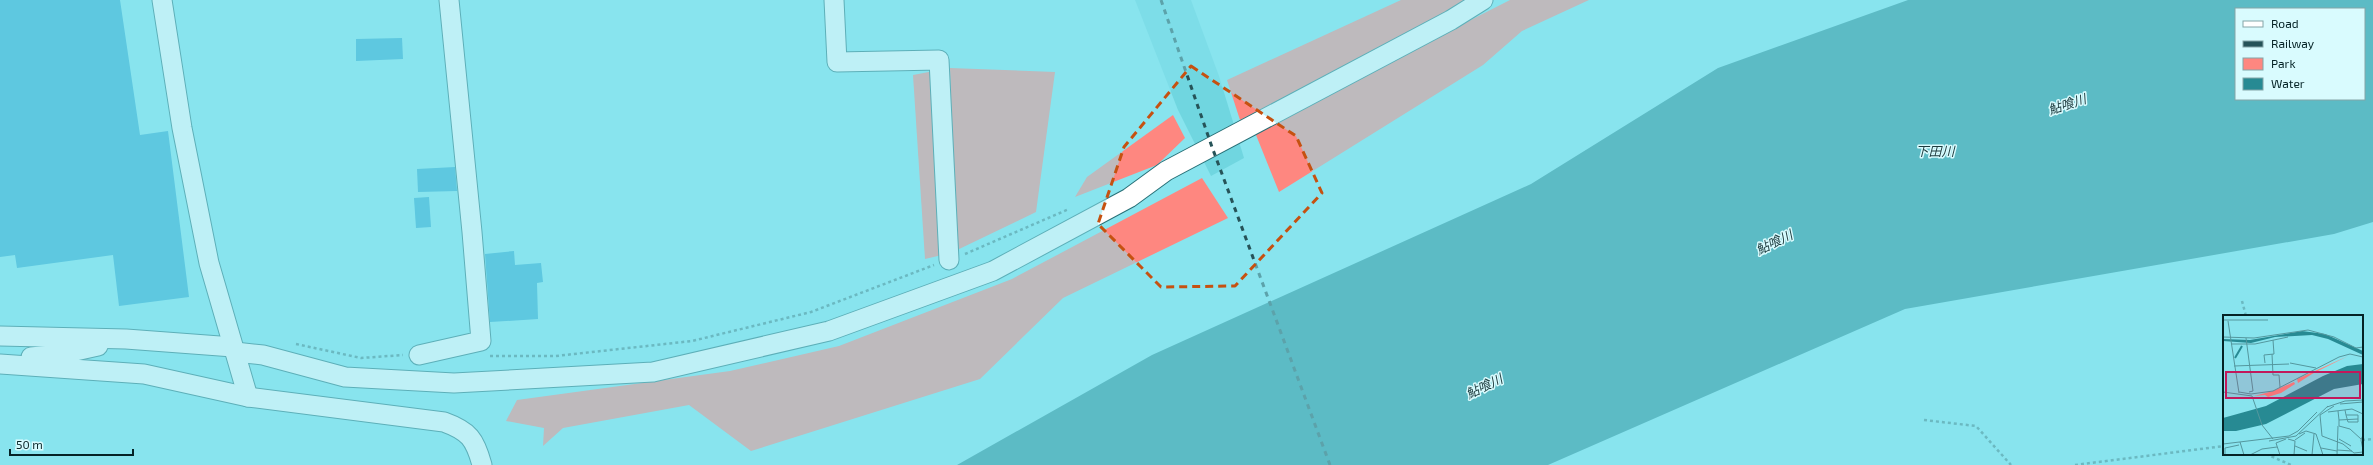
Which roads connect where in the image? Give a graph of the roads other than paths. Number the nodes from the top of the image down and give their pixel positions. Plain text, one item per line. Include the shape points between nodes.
1 (162, 0) edge
2 (448, 0) edge
3 (834, 0) edge
4 (1483, 0) edge
5 (949, 260) road end
6 (0, 336) edge
7 (126, 339) junction
8 (234, 350) junction
9 (419, 355) road end
10 (0, 362) edge
11 (248, 397) junction
12 (482, 465) edge

1 - 8 street via 182,128 209,263
2 - 9 street via 472,232 480,340
3 - 5 street via 837,62 939,60
4 - 8 street via 1451,20 1166,171 1128,198 993,271 829,331 653,372 454,383 345,377
6 - 7 street
7 - 8 street
7 - 10 street via 62,354
8 - 11 street
10 - 11 street via 144,374
11 - 12 street via 444,422 462,428 472,438

